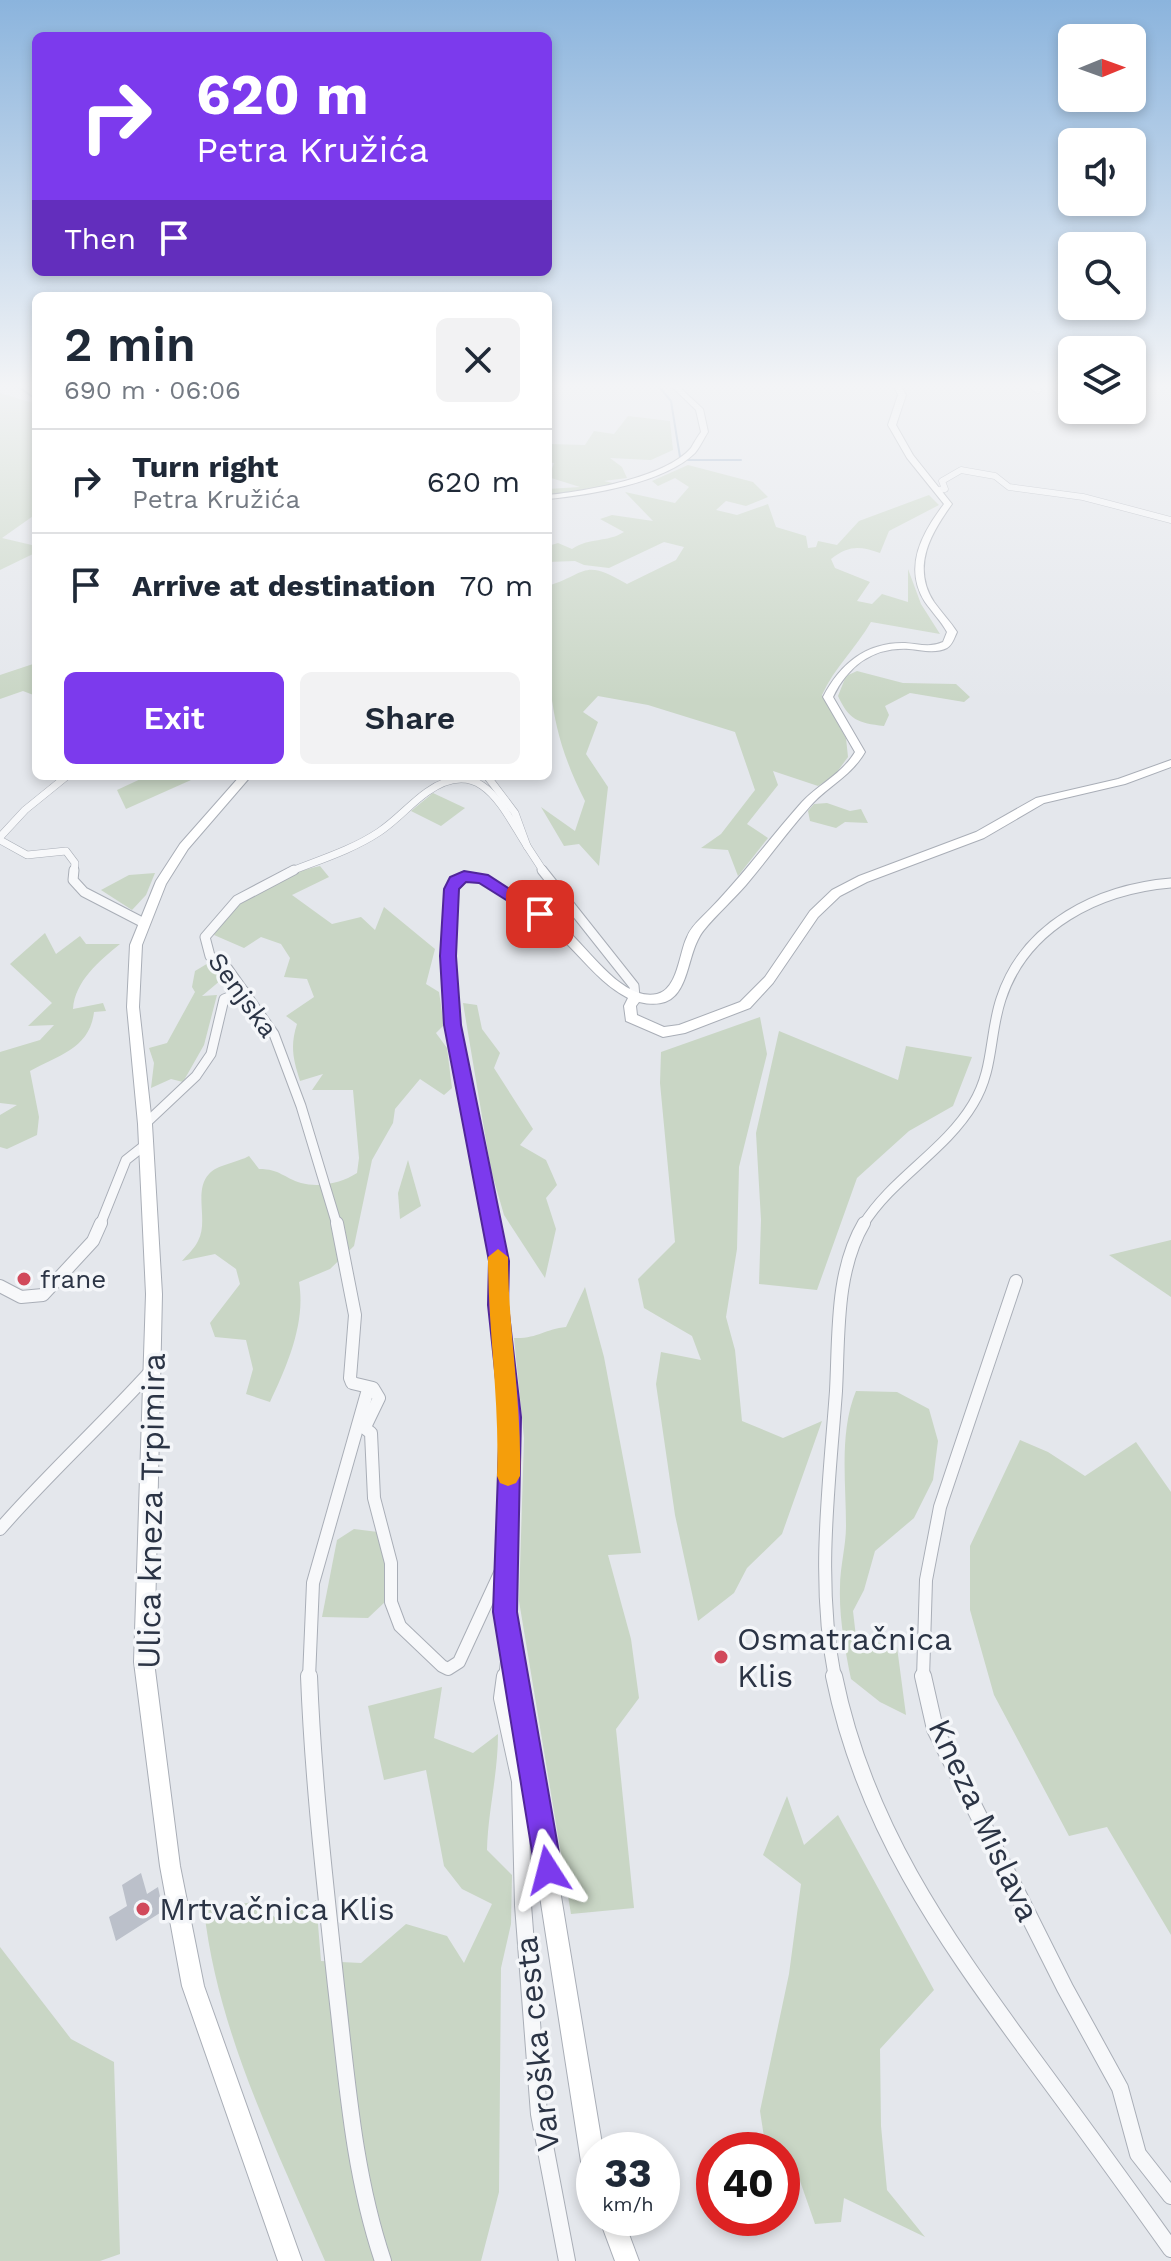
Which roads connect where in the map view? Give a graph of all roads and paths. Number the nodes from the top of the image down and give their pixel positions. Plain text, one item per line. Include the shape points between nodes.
1 (609, 490) edge
2 (938, 490) joint
3 (941, 490) edge
4 (1028, 490) edge
5 (552, 497) edge
6 (1171, 520) edge
7 (1171, 763) edge
8 (62, 780) edge
9 (243, 780) edge
10 (461, 780) edge
11 (471, 780) edge
12 (490, 780) edge
13 (0, 839) edge
14 (527, 846) junction
15 (1171, 883) edge
16 (142, 922) junction
17 (244, 991) junction
18 (635, 997) junction
19 (145, 1135) junction
20 (1016, 1281) dead end
21 (0, 1286) edge
22 (155, 1367) junction
23 (367, 1393) dead end
24 (361, 1426) junction
25 (0, 1529) edge
26 (505, 1562) junction
27 (510, 1636) junction
28 (588, 2132) edge
29 (1171, 2196) edge
30 (618, 2236) edge
31 (1171, 2249) edge
32 (290, 2261) edge
33 (383, 2261) edge
34 (567, 2261) edge
35 (627, 2261) edge

1 - 5 street
2 - 3 street
2 - 18 street via 948,504 930,525 918,564 920,583 952,632 947,644 928,650 891,646 851,662 837,676 828,697 860,752 854,763 810,800 720,909 690,936 673,991 655,999
4 - 6 street via 1083,497
7 - 18 street via 1121,782 1040,800 980,835 836,893 745,1005 663,1032 631,1018
8 - 13 street
9 - 16 street, Ulica kneza Trpimira via 184,847
10 - 17 street, Senjska via 437,783 371,838 251,889 216,918 205,937 210,956
11 - 14 street, Senjska via 482,785
12 - 14 street via 515,813
13 - 16 street via 27,855 66,851 75,863 73,880 84,892
14 - 18 street via 555,890 634,986
15 - 31 street via 1098,896 1043,935 1017,964 1001,1000 985,1084 967,1115 889,1187 861,1227 848,1269 840,1329 823,1538 825,1617 840,1700 873,1806 935,1922
16 - 19 street, Ulica kneza Trpimira via 133,1007
17 - 19 street via 224,999 211,1054
17 - 24 street, Senjska via 274,1034 342,1240 355,1315 350,1378 373,1388 379,1398
18 - 26 street via 519,900 473,876 456,880 448,940 452,1025 499,1261 498,1305 510,1417
19 - 21 street via 126,1160 93,1241 43,1295 21,1297
19 - 22 street, Ulica kneza Trpimira
20 - 29 street, Kneza Mislava via 940,1507 926,1580 921,1669 935,1729 1120,2088 1138,2154
22 - 25 street
22 - 32 street, Ulica kneza Trpimira via 144,1662 170,1866 193,1986
23 - 24 street
24 - 26 street via 371,1433 374,1498 391,1563 391,1602 400,1626 442,1666 448,1669 459,1662
24 - 33 street via 313,1583 309,1678 320,1837 354,2147
26 - 27 street
27 - 28 street
27 - 34 street, Varoška cesta via 502,1698 520,1781 523,1905 539,2114
30 - 35 street

